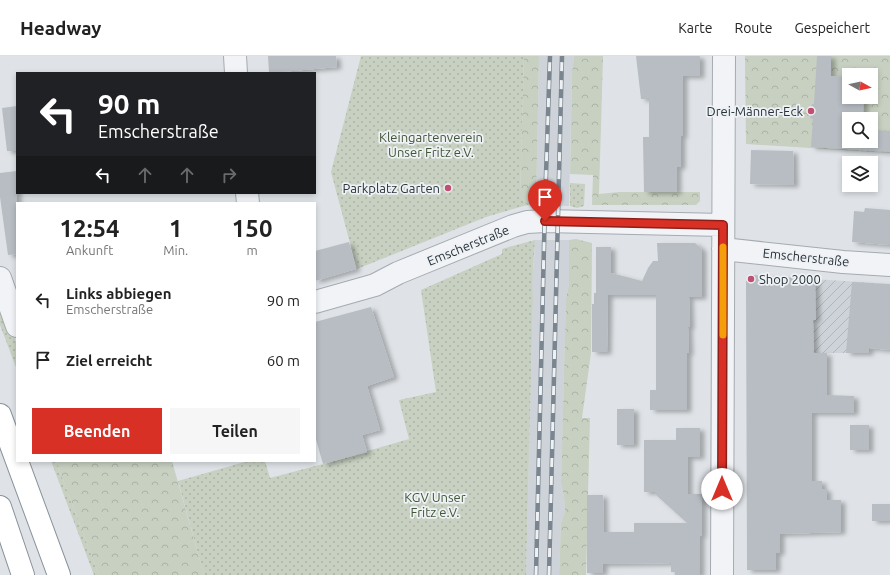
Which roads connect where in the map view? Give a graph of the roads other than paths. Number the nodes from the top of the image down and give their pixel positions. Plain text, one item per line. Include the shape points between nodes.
1 (235, 56) edge
2 (724, 56) edge
3 (236, 72) edge
4 (723, 225) junction
5 (722, 249) junction
6 (890, 265) edge
7 (0, 278) edge
8 (316, 302) edge
9 (16, 323) edge
10 (0, 415) edge
11 (16, 459) edge
12 (17, 462) edge
13 (0, 508) edge
14 (7, 575) edge
15 (23, 575) edge
16 (58, 575) edge
17 (722, 575) edge

1 - 3 street
2 - 4 street
4 - 5 street
4 - 8 street, Emscherstraße via 527,222 405,270 374,285
5 - 6 street, Emscherstraße
5 - 17 street
7 - 9 street
10 - 11 highway
12 - 16 highway
13 - 14 highway via 1,556
13 - 15 highway

